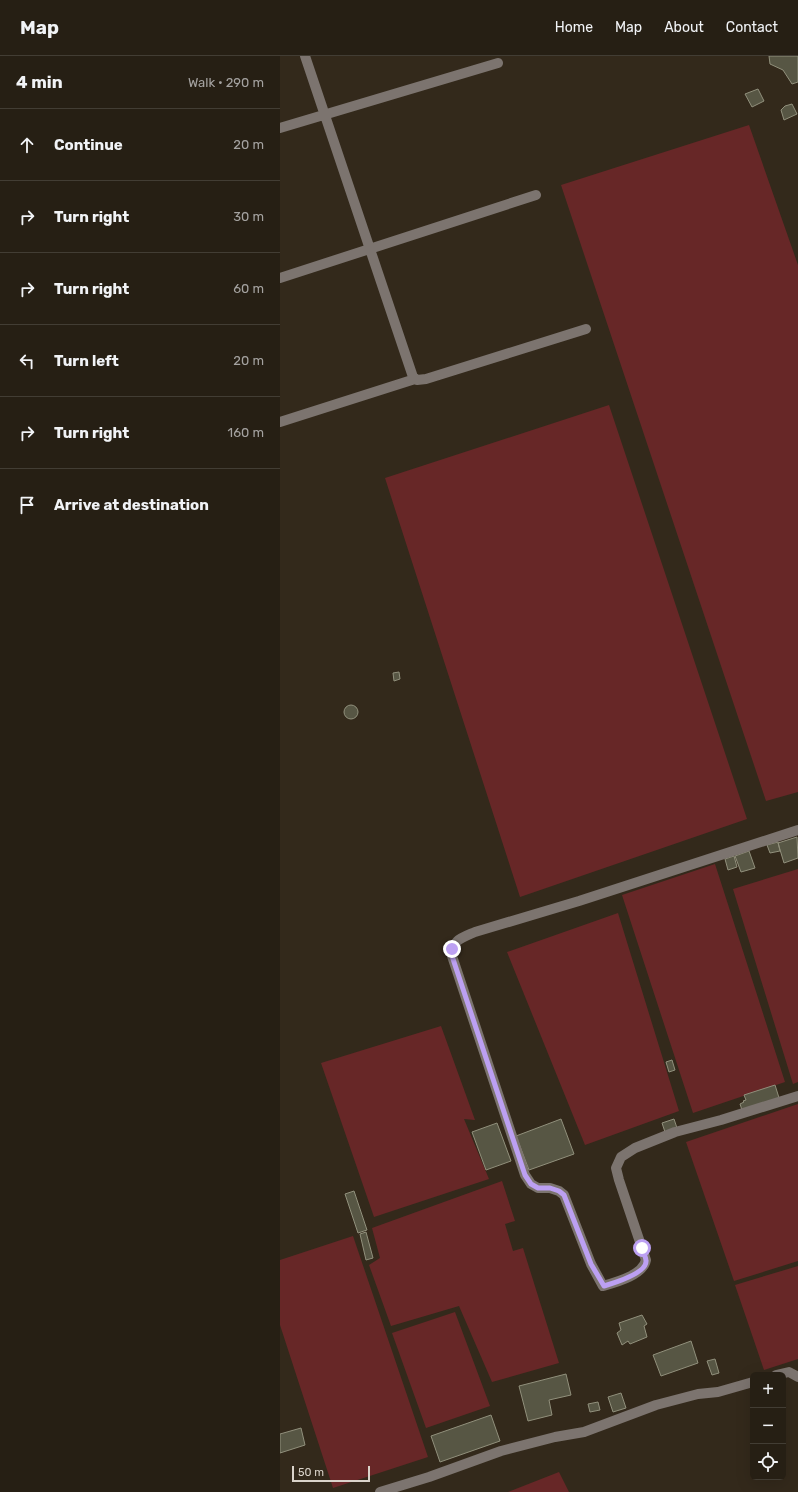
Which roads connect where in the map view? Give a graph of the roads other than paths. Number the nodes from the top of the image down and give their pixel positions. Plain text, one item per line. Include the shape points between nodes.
1 (305, 56) edge
2 (498, 63) dead end
3 (325, 115) junction
4 (280, 128) edge
5 (536, 195) dead end
6 (369, 249) junction
7 (280, 278) edge
8 (586, 329) dead end
9 (415, 379) junction
10 (280, 422) edge
11 (798, 830) edge
12 (798, 1096) edge
13 (786, 1373) edge
14 (798, 1377) edge
15 (750, 1383) edge
16 (380, 1492) edge

1 - 3 street
2 - 3 street
3 - 4 street
3 - 6 street
5 - 6 street
6 - 7 street
6 - 9 street via 411,375
8 - 9 street via 426,379
9 - 10 street
11 - 12 street via 475,932 456,942 452,956 525,1175 531,1184 538,1188 550,1188 564,1195 591,1264 604,1286 641,1271 646,1260 616,1168 621,1157 635,1148 675,1132
13 - 14 street
15 - 16 street via 656,1405 584,1432 501,1451

